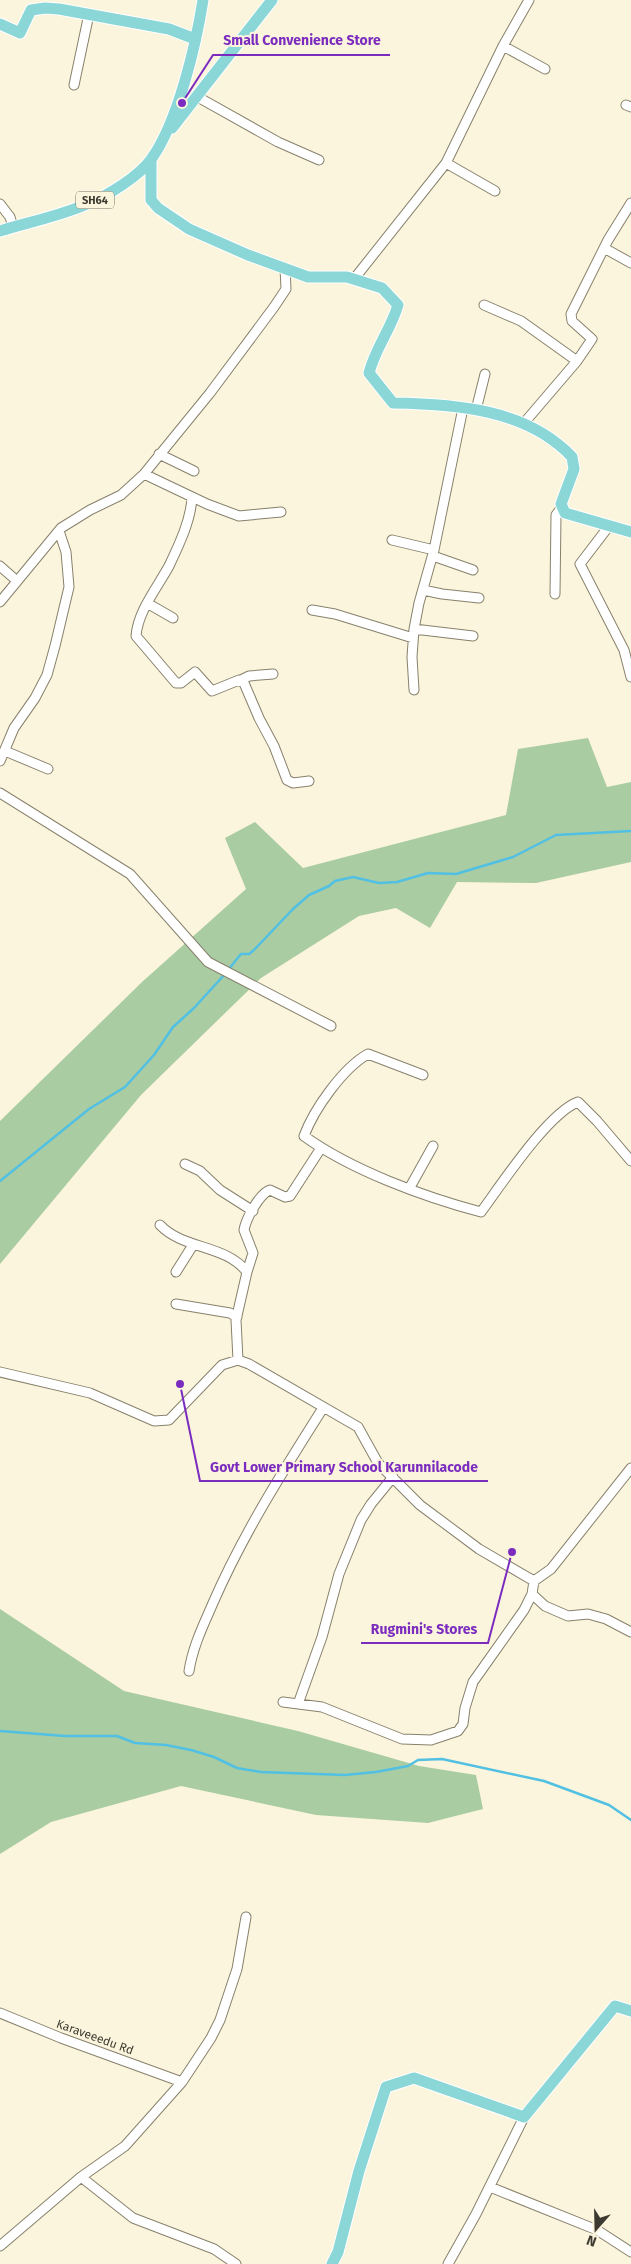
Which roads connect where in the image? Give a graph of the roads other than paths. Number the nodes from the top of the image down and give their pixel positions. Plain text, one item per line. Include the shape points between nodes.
1 (203, 0) edge
2 (272, 0) edge
3 (529, 0) edge
4 (90, 14) junction
5 (0, 24) edge
6 (195, 39) junction
7 (503, 46) junction
8 (545, 69) dead end
9 (74, 85) dead end
10 (196, 96) junction
11 (167, 133) junction
12 (151, 160) junction
13 (319, 160) dead end
14 (446, 163) junction
15 (495, 191) dead end
16 (631, 203) edge
17 (0, 204) edge
18 (13, 227) junction
19 (0, 231) edge
20 (604, 248) junction
21 (631, 263) edge
22 (285, 268) junction
23 (354, 279) junction
24 (484, 305) dead end
25 (577, 361) junction
26 (485, 374) dead end
27 (463, 408) junction
28 (476, 410) junction
29 (524, 423) junction
30 (160, 454) junction
31 (194, 471) dead end
32 (144, 474) junction
33 (192, 497) junction
34 (563, 510) junction
35 (281, 512) dead end
36 (609, 526) junction
37 (59, 531) junction
38 (631, 532) edge
39 (392, 540) dead end
40 (433, 553) junction
41 (0, 566) edge
42 (473, 570) dead end
43 (17, 581) junction
44 (423, 590) junction
45 (555, 594) dead end
46 (479, 598) dead end
47 (0, 602) edge
48 (147, 603) junction
49 (312, 610) dead end
50 (173, 618) dead end
51 (413, 633) junction
52 (473, 636) dead end
53 (273, 674) dead end
54 (631, 677) edge
55 (240, 680) junction
56 (414, 690) dead end
57 (4, 751) junction
58 (0, 761) edge
59 (48, 770) dead end
60 (309, 781) dead end
61 (0, 793) edge
62 (331, 1026) dead end
63 (423, 1075) dead end
64 (433, 1146) dead end
65 (321, 1148) junction
66 (631, 1161) edge
67 (185, 1164) dead end
68 (409, 1189) junction
69 (253, 1211) junction
70 (160, 1225) dead end
71 (193, 1245) junction
72 (176, 1272) dead end
73 (247, 1272) junction
74 (176, 1304) dead end
75 (237, 1317) junction
76 (238, 1360) junction
77 (0, 1372) edge
78 (323, 1408) junction
79 (631, 1468) edge
80 (392, 1477) junction
81 (534, 1581) junction
82 (532, 1594) junction
83 (631, 1632) edge
84 (189, 1671) dead end
85 (283, 1702) dead end
86 (298, 1704) junction
87 (246, 1917) dead end
88 (631, 2011) edge
89 (0, 2013) edge
90 (182, 2082) junction
91 (524, 2117) junction
92 (81, 2177) junction
93 (490, 2186) junction
94 (0, 2246) edge
95 (631, 2252) edge
96 (236, 2264) edge
97 (332, 2264) edge
98 (448, 2264) edge

1 - 6 main road, SH64
2 - 10 main road
3 - 7 street
4 - 5 main road via 52,8 31,10 20,33
4 - 6 main road via 169,29
4 - 9 street
6 - 11 main road, SH64
7 - 8 street
7 - 14 street
10 - 11 main road
10 - 13 street via 278,142
11 - 12 main road, SH64
12 - 18 main road, SH64 via 126,182 87,204
12 - 22 main road via 151,200 158,208 189,230
14 - 15 street
14 - 23 street
16 - 20 street
17 - 18 street
18 - 19 main road, SH64
20 - 21 street
20 - 25 street via 571,314 572,321 592,339
22 - 23 main road via 308,277
22 - 30 street via 286,288 274,307 233,364
23 - 27 main road via 382,288 398,305 369,373 393,404 437,404
24 - 25 street via 521,321
25 - 29 street
26 - 28 street
27 - 28 main road
27 - 40 street
28 - 29 main road
29 - 34 main road via 554,440 572,457 574,469 561,504
30 - 31 street
30 - 32 street
32 - 33 street
32 - 37 street via 121,495 90,510
33 - 35 street via 239,516
33 - 48 street via 191,510 169,566
34 - 36 main road via 569,515
34 - 45 street via 556,515
36 - 38 main road
36 - 54 street via 580,564 624,650
37 - 43 street
37 - 57 street via 66,552 70,587 56,646 48,675 14,728
39 - 40 street
40 - 42 street
40 - 44 street
41 - 43 street
43 - 47 street
44 - 46 street
44 - 51 street
48 - 50 street
48 - 55 street via 136,636 173,681 181,683 195,672 212,691
49 - 51 street
51 - 52 street
51 - 56 street
53 - 55 street
55 - 60 street via 274,746 287,780 293,783
57 - 58 street
57 - 59 street
61 - 62 street via 130,874 208,962
63 - 65 street via 368,1054 356,1060 308,1125 304,1136
64 - 68 street
65 - 68 street
65 - 69 street via 290,1196 270,1190
66 - 68 street via 578,1102 549,1125 481,1212
67 - 69 street via 200,1171 220,1190
69 - 73 street via 244,1230 253,1253
70 - 71 street
71 - 72 street
71 - 73 street via 213,1249
73 - 75 street
74 - 75 street
75 - 76 street
76 - 77 street via 222,1365 169,1420 154,1421 90,1393
76 - 78 street
78 - 80 street via 358,1427 378,1463
78 - 84 street via 252,1522 192,1650
79 - 81 street via 551,1569
80 - 81 street via 420,1505 479,1549
80 - 86 street via 361,1520 338,1574 322,1637
81 - 82 street
82 - 83 street via 545,1606 568,1616 588,1614
82 - 86 street via 473,1682 458,1732 431,1740 402,1739 322,1707
85 - 86 street
87 - 90 street via 237,1969 220,2020
88 - 91 main road via 615,2006
89 - 90 street, Karaveeedu Rd
90 - 92 street via 125,2146
91 - 93 street
91 - 97 main road via 414,2078 386,2087
92 - 94 street
92 - 96 street via 133,2218 214,2249
93 - 95 street via 597,2230
93 - 98 street

